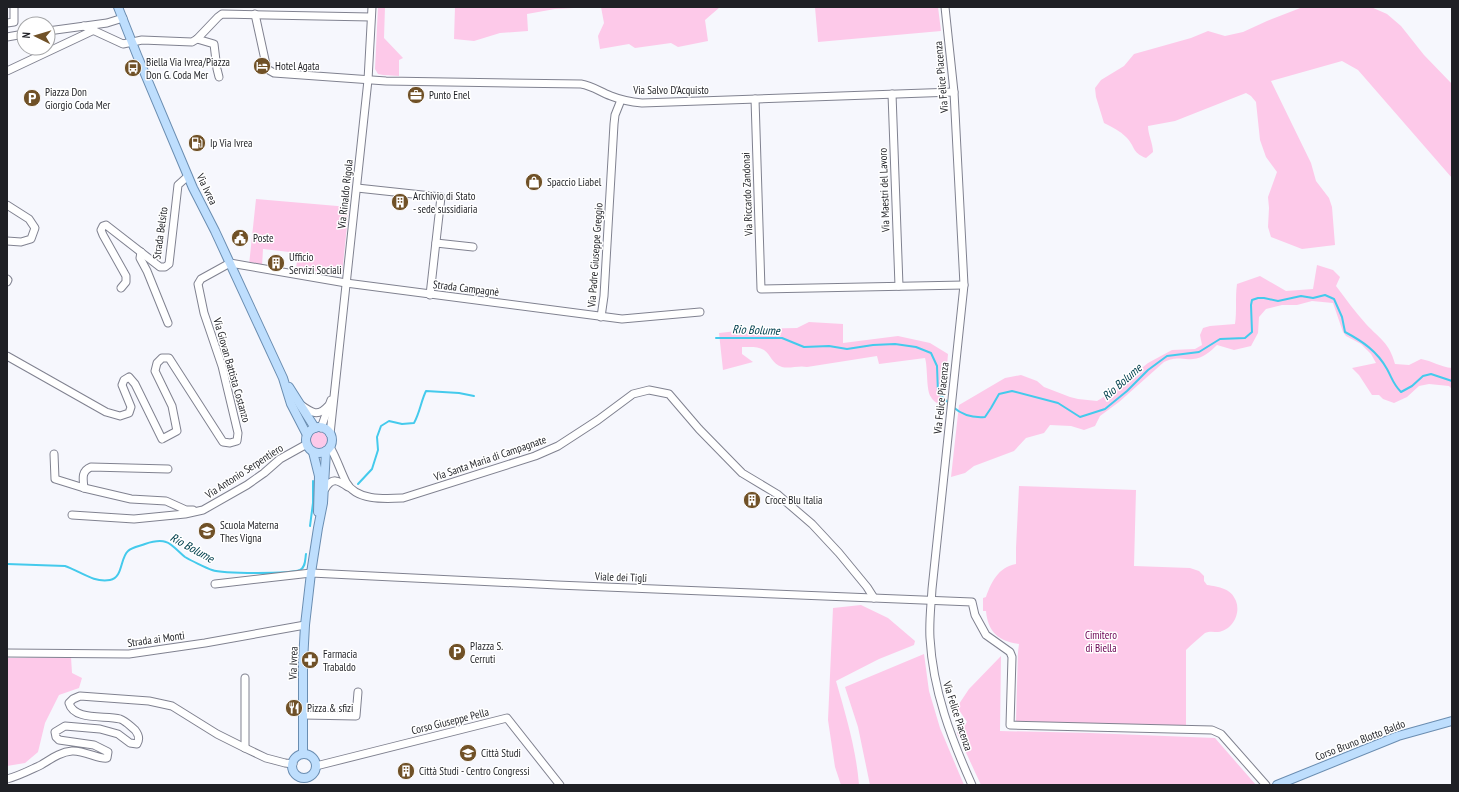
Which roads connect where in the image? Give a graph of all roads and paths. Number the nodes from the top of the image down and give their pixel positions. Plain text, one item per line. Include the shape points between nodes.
1 (14, 7) edge
2 (118, 7) edge
3 (372, 7) edge
4 (945, 7) edge
5 (255, 14) junction
6 (371, 17) junction
7 (123, 18) junction
8 (7, 22) edge
9 (107, 22) junction
10 (84, 26) junction
11 (56, 30) edge
12 (95, 32) junction
13 (197, 39) junction
14 (132, 42) junction
15 (7, 71) edge
16 (220, 78) dead end
17 (368, 80) junction
18 (954, 92) junction
19 (892, 94) junction
20 (756, 99) junction
21 (621, 100) junction
22 (188, 176) junction
23 (357, 188) junction
24 (7, 205) edge
25 (7, 240) edge
26 (436, 243) junction
27 (473, 247) dead end
28 (141, 252) junction
29 (230, 263) junction
30 (346, 283) junction
31 (964, 285) junction
32 (899, 286) junction
33 (121, 288) dead end
34 (430, 295) junction
35 (700, 312) dead end
36 (601, 317) junction
37 (168, 323) dead end
38 (7, 356) edge
39 (283, 378) junction
40 (337, 382) junction
41 (330, 403) junction
42 (301, 405) junction
43 (318, 428) junction
44 (330, 434) junction
45 (308, 435) junction
46 (307, 444) junction
47 (328, 449) junction
48 (313, 452) junction
49 (54, 454) dead end
50 (168, 469) dead end
51 (84, 488) junction
52 (350, 488) junction
53 (324, 489) junction
54 (203, 510) junction
55 (72, 515) dead end
56 (318, 528) junction
57 (311, 573) junction
58 (215, 584) dead end
59 (874, 598) junction
60 (931, 600) junction
61 (306, 625) junction
62 (7, 653) edge
63 (245, 678) dead end
64 (358, 692) dead end
65 (303, 715) junction
66 (1452, 721) edge
67 (245, 748) junction
68 (303, 754) junction
69 (293, 764) junction
70 (316, 766) junction
71 (7, 779) edge
72 (302, 781) edge
73 (560, 785) edge
74 (972, 785) edge
75 (1266, 785) edge
76 (1277, 785) edge

1 - 8 street via 14,22
2 - 7 main road, Via Ivrea
3 - 6 street, Via Rinaldo Rigola
4 - 18 street, Via Felice Piacenza
5 - 6 street
5 - 13 street via 218,16
5 - 17 street, Via Salvo D'Acquisto via 267,69 270,71
6 - 17 street, Via Rinaldo Rigola
7 - 9 street
7 - 14 main road, Via Ivrea
9 - 10 street
9 - 12 street
10 - 11 street
10 - 12 street
12 - 14 street via 123,44
12 - 15 street
13 - 14 street via 192,42
13 - 16 street via 214,44
14 - 22 main road, Via Ivrea
17 - 21 street, Via Salvo D'Acquisto via 581,84 594,87
17 - 23 street, Via Rinaldo Rigola
18 - 19 street, Via Salvo D'Acquisto
18 - 31 street, Via Felice Piacenza
19 - 20 street, Via Salvo D'Acquisto
19 - 32 street, Via Maestri del Lavoro
20 - 21 street, Via Salvo D'Acquisto via 651,103
20 - 32 street, Via Riccardo Zandonai via 761,289
21 - 36 street, Via Padre Giuseppe Greggio via 614,124
22 - 28 street, Strada Belsito via 178,185 169,264 160,267
22 - 29 main road, Via Ivrea
23 - 26 street via 441,197
23 - 30 street, Via Rinaldo Rigola
24 - 25 street via 29,219 35,228 31,239 21,242
26 - 27 street
26 - 34 street
28 - 33 street, Strada Belsito via 106,225 103,226 103,236 126,276 126,282
28 - 37 street, Strada Belsito via 140,258
29 - 30 street, Strada Campagnè
29 - 38 street, Via Giovan Battista Costanzo via 201,279 198,284 204,313 222,366 238,433 236,441 223,442 169,358 162,358 155,371 172,406 177,431 162,438 129,377 122,385 131,407 129,413 120,416 106,412
29 - 39 main road, Via Ivrea
30 - 34 street, Strada Campagnè
30 - 40 street, Via Rinaldo Rigola
31 - 32 street
31 - 60 street, Via Felice Piacenza
34 - 36 street, Strada Campagnè
35 - 36 street, Strada Campagnè via 622,320
39 - 42 main road, Via Ivrea
39 - 45 main road, Via Ivrea via 291,404
40 - 41 street, Via Rinaldo Rigola
40 - 44 street, Via Rinaldo Rigola
41 - 42 street via 323,412 317,413 310,412
41 - 43 street, Via Rinaldo Rigola
42 - 43 main road, Via Ivrea
43 - 44 main road
43 - 45 main road
44 - 47 main road via 332,441
45 - 46 main road
46 - 48 main road
46 - 54 street, Via Antonio Serpentiero
47 - 48 main road via 322,453
47 - 52 street via 337,460
47 - 53 main road, Via Ivrea
48 - 56 main road, Via Ivrea via 319,476
49 - 51 street via 54,479
50 - 51 street via 91,467 86,469 82,476
51 - 54 street via 131,499 166,501 186,510
52 - 53 street, Via Santa Maria di Campagnate via 334,480
52 - 59 street, Via Santa Maria di Campagnate via 366,496 381,499 404,498 535,456 558,446 633,394 649,390 669,394 742,473 776,494 812,524 839,553
53 - 56 main road, Via Ivrea
54 - 55 street, Via Antonio Serpentiero via 134,519
56 - 57 main road, Via Ivrea
57 - 58 street
57 - 59 street, Viale dei Tigli via 557,586
57 - 61 main road, Via Ivrea
59 - 60 street, Viale dei Tigli
60 - 74 street, Via Felice Piacenza via 930,638 935,680 954,746
60 - 75 street, Viale dei Tigli via 972,602 975,615 986,635 1010,652 1010,725 1212,730 1221,734
61 - 62 street, Strada ai Monti via 129,654
61 - 65 main road, Via Ivrea
63 - 67 street
64 - 65 street via 356,716
65 - 68 main road, Via Ivrea
66 - 76 main road, Corso Bruno Blotto Baldo via 1398,736
67 - 69 street via 266,758
67 - 71 street via 172,706 149,701 80,696 70,700 71,710 78,714 111,718 127,723 138,733 137,744 130,743 109,731 65,726 55,732 59,740 94,745 108,752 107,758 82,751 64,753
68 - 69 main road via 296,757
68 - 70 main road via 311,756
69 - 72 main road via 294,771
70 - 72 main road via 313,774
70 - 73 street, Corso Giuseppe Pella via 507,718

